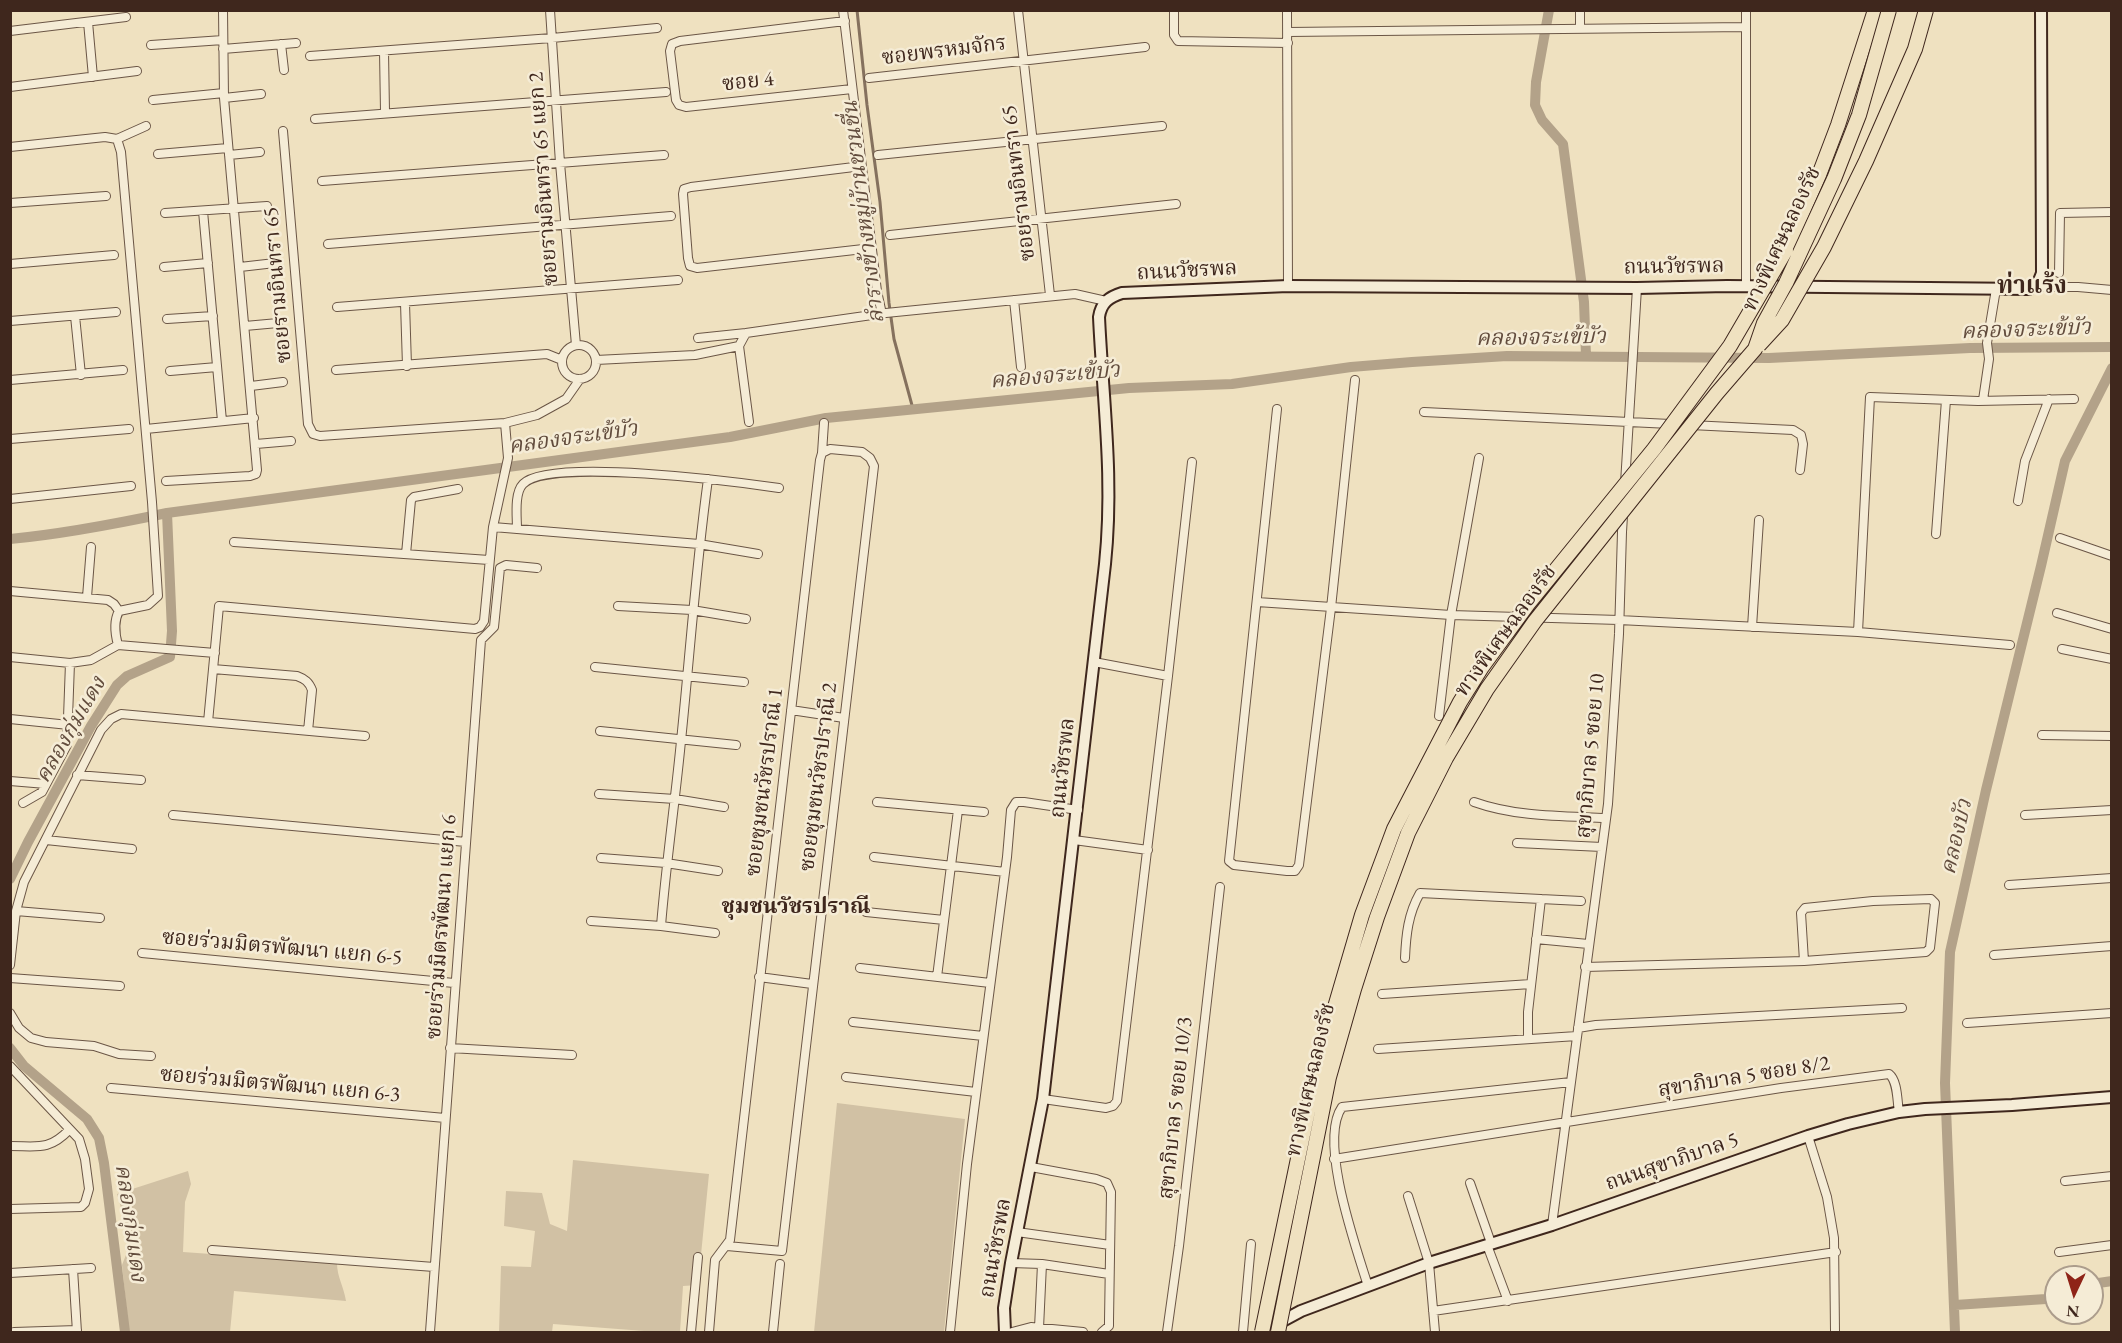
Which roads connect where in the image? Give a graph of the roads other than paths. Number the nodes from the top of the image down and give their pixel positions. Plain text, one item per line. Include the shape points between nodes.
1 (224, 10) edge
2 (550, 10) edge
3 (843, 10) edge
4 (1018, 10) edge
5 (1174, 10) edge
6 (1287, 10) edge
7 (1580, 10) edge
8 (1746, 10) edge
9 (1868, 10) edge
10 (1875, 10) edge
11 (1889, 10) edge
12 (1926, 10) edge
13 (2041, 10) edge
14 (126, 17) dead end
15 (845, 21) junction
16 (88, 22) junction
17 (1746, 27) junction
18 (657, 28) dead end
19 (1580, 28) junction
20 (10, 31) edge
21 (1288, 32) junction
22 (552, 38) junction
23 (1867, 39) junction
24 (223, 40) junction
25 (296, 43) dead end
26 (1288, 43) junction
27 (281, 44) junction
28 (152, 45) dead end
29 (1144, 47) dead end
30 (223, 49) junction
31 (384, 51) junction
32 (310, 56) dead end
33 (1023, 60) junction
34 (284, 70) dead end
35 (137, 71) dead end
36 (93, 77) junction
37 (869, 78) dead end
38 (10, 87) edge
39 (852, 89) junction
40 (666, 92) dead end
41 (261, 94) dead end
42 (224, 96) junction
43 (153, 100) dead end
44 (555, 100) junction
45 (385, 112) junction
46 (315, 119) dead end
47 (146, 126) dead end
48 (1162, 126) dead end
49 (283, 131) dead end
50 (117, 139) junction
51 (1032, 140) junction
52 (10, 147) edge
53 (229, 152) junction
54 (260, 152) dead end
55 (158, 154) dead end
56 (664, 155) dead end
57 (878, 155) dead end
58 (560, 163) junction
59 (862, 166) junction
60 (322, 181) dead end
61 (106, 196) dead end
62 (10, 203) edge
63 (1176, 204) dead end
64 (267, 206) dead end
65 (234, 209) junction
66 (203, 210) junction
67 (2112, 212) edge
68 (165, 213) dead end
69 (671, 216) dead end
70 (1041, 218) junction
71 (565, 226) junction
72 (890, 235) dead end
73 (328, 244) dead end
74 (872, 248) junction
75 (114, 255) dead end
76 (208, 263) junction
77 (275, 263) dead end
78 (10, 264) edge
79 (164, 267) dead end
80 (240, 267) junction
81 (2059, 273) dead end
82 (678, 280) dead end
83 (1288, 286) junction
84 (1746, 286) junction
85 (2034, 287) junction
86 (1637, 288) junction
87 (570, 289) junction
88 (1996, 289) junction
89 (2112, 290) edge
90 (1050, 295) junction
91 (1014, 300) junction
92 (1106, 301) junction
93 (405, 303) junction
94 (337, 307) dead end
95 (116, 312) dead end
96 (884, 313) junction
97 (75, 316) junction
98 (213, 316) junction
99 (167, 319) dead end
100 (10, 321) edge
101 (278, 323) dead end
102 (245, 326) junction
103 (746, 333) junction
104 (698, 338) dead end
105 (576, 345) junction
106 (739, 346) junction
107 (1755, 349) junction
108 (562, 360) junction
109 (596, 360) junction
110 (407, 366) junction
111 (1021, 367) dead end
112 (217, 368) junction
113 (123, 370) dead end
114 (170, 370) dead end
115 (336, 370) dead end
116 (81, 375) junction
117 (580, 379) junction
118 (10, 380) edge
119 (1355, 380) dead end
120 (283, 382) dead end
121 (251, 386) junction
122 (1946, 399) junction
123 (2049, 399) junction
124 (2074, 399) dead end
125 (1983, 400) junction
126 (1276, 409) dead end
127 (1424, 412) dead end
128 (254, 418) junction
129 (222, 421) junction
130 (749, 422) dead end
131 (505, 423) junction
132 (825, 423) dead end
133 (1630, 424) junction
134 (129, 429) dead end
135 (146, 429) junction
136 (10, 439) edge
137 (291, 441) dead end
138 (256, 444) junction
139 (822, 453) junction
140 (1479, 458) dead end
141 (1192, 462) dead end
142 (1800, 470) dead end
143 (708, 478) junction
144 (166, 481) dead end
145 (131, 486) dead end
146 (779, 488) dead end
147 (458, 489) dead end
148 (10, 499) edge
149 (2018, 501) dead end
150 (1759, 520) dead end
151 (493, 527) junction
152 (516, 529) junction
153 (1935, 534) dead end
154 (2060, 538) dead end
155 (234, 542) dead end
156 (699, 544) junction
157 (91, 547) dead end
158 (758, 554) dead end
159 (406, 555) junction
160 (2112, 556) edge
161 (489, 560) junction
162 (537, 568) dead end
163 (10, 591) edge
164 (87, 597) junction
165 (1257, 602) junction
166 (618, 606) dead end
167 (1331, 608) junction
168 (692, 610) junction
169 (119, 611) junction
170 (2057, 613) dead end
171 (1451, 615) junction
172 (746, 619) dead end
173 (1619, 620) junction
174 (1752, 627) junction
175 (2112, 629) edge
176 (1858, 632) junction
177 (118, 645) junction
178 (2010, 645) dead end
179 (2062, 649) dead end
180 (211, 653) junction
181 (10, 657) edge
182 (2112, 659) edge
183 (1094, 662) junction
184 (70, 663) junction
185 (595, 667) dead end
186 (213, 669) junction
187 (686, 675) junction
188 (1168, 676) junction
189 (744, 682) dead end
190 (791, 710) junction
191 (1439, 716) dead end
192 (844, 718) junction
193 (10, 719) edge
194 (208, 722) junction
195 (69, 725) junction
196 (308, 731) junction
197 (600, 731) dead end
198 (2042, 735) dead end
199 (365, 736) dead end
200 (2112, 736) edge
201 (681, 738) junction
202 (736, 745) dead end
203 (77, 775) junction
204 (141, 780) dead end
205 (10, 781) edge
206 (46, 784) junction
207 (599, 794) dead end
208 (675, 800) junction
209 (877, 802) dead end
210 (1474, 802) dead end
211 (23, 803) dead end
212 (724, 807) dead end
213 (958, 810) junction
214 (1078, 810) junction
215 (2112, 810) edge
216 (984, 812) dead end
217 (173, 814) dead end
218 (2025, 815) dead end
219 (1606, 818) junction
220 (46, 840) junction
221 (1074, 840) junction
222 (466, 842) junction
223 (1517, 843) dead end
224 (1602, 847) junction
225 (132, 849) dead end
226 (1148, 850) junction
227 (874, 857) dead end
228 (601, 858) dead end
229 (666, 863) junction
230 (950, 866) junction
231 (718, 871) dead end
232 (1005, 872) junction
233 (2112, 878) edge
234 (2009, 885) dead end
235 (1220, 887) dead end
236 (1541, 899) junction
237 (1581, 901) dead end
238 (16, 911) junction
239 (866, 912) dead end
240 (100, 918) dead end
241 (944, 920) junction
242 (591, 921) dead end
243 (661, 926) junction
244 (715, 933) dead end
245 (1536, 939) junction
246 (1588, 945) junction
247 (2112, 946) edge
248 (142, 953) dead end
249 (1994, 955) dead end
250 (1405, 958) dead end
251 (1804, 961) junction
252 (10, 965) edge
253 (1585, 967) junction
254 (860, 968) dead end
255 (759, 977) junction
256 (937, 977) junction
257 (10, 978) edge
258 (454, 983) junction
259 (990, 983) junction
260 (812, 984) junction
261 (1531, 984) junction
262 (120, 986) dead end
263 (1383, 994) dead end
264 (1902, 1008) dead end
265 (10, 1013) edge
266 (2112, 1013) edge
267 (854, 1022) dead end
268 (1967, 1023) dead end
269 (1578, 1032) junction
270 (983, 1036) junction
271 (1528, 1038) junction
272 (450, 1048) junction
273 (1378, 1049) dead end
274 (572, 1055) dead end
275 (151, 1056) dead end
276 (11, 1067) edge
277 (846, 1077) dead end
278 (1571, 1082) junction
279 (111, 1088) dead end
280 (976, 1092) junction
281 (2112, 1097) edge
282 (1043, 1099) junction
283 (1899, 1112) junction
284 (445, 1118) junction
285 (1565, 1122) junction
286 (69, 1130) junction
287 (1808, 1136) junction
288 (10, 1146) edge
289 (1334, 1159) junction
290 (1031, 1167) junction
291 (2112, 1176) edge
292 (2066, 1181) dead end
293 (1470, 1183) dead end
294 (1408, 1196) dead end
295 (10, 1209) edge
296 (1552, 1225) junction
297 (1017, 1232) junction
298 (1489, 1244) junction
299 (1110, 1245) junction
300 (1251, 1245) dead end
301 (2112, 1245) edge
302 (727, 1246) junction
303 (212, 1250) dead end
304 (1836, 1252) junction
305 (2059, 1252) dead end
306 (698, 1257) dead end
307 (1011, 1263) junction
308 (1429, 1263) junction
309 (780, 1264) dead end
310 (1042, 1264) junction
311 (434, 1267) junction
312 (91, 1268) dead end
313 (73, 1269) junction
314 (10, 1273) edge
315 (1109, 1274) junction
316 (1368, 1286) junction
317 (1508, 1301) junction
318 (1432, 1311) junction
319 (1039, 1328) junction
320 (77, 1331) edge
321 (14, 1332) edge
322 (430, 1332) edge
323 (691, 1332) edge
324 (709, 1332) edge
325 (773, 1332) edge
326 (950, 1332) edge
327 (1005, 1332) edge
328 (1012, 1332) edge
329 (1083, 1332) edge
330 (1102, 1332) edge
331 (1167, 1332) edge
332 (1243, 1332) edge
333 (1262, 1332) edge
334 (1278, 1332) edge
335 (1435, 1332) edge
336 (1835, 1332) edge

1 - 24 street
2 - 22 street, ซอยรามอินทรา 65 แยก 2
3 - 15 street
4 - 33 street, ซอยรามอินทรา 65
5 - 26 street via 1174,35 1178,41
6 - 21 street
7 - 19 street
8 - 17 street
9 - 23 highway
10 - 23 highway, ทางพิเศษฉลองรัช
11 - 107 highway, ทางพิเศษฉลองรัช, bridge via 1859,115
12 - 107 highway, bridge via 1915,49 1824,247 1782,320
13 - 85 main road via 2042,273
14 - 16 street
15 - 39 street
15 - 39 street, ซอย 4 via 680,40 672,44 670,51 676,100 686,107
16 - 20 street
16 - 36 street
17 - 19 street
17 - 84 street
18 - 22 street
19 - 21 street
21 - 26 street
22 - 31 street
22 - 44 street, ซอยรามอินทรา 65 แยก 2
23 - 333 highway, ทางพิเศษฉลองรัช, bridge via 1819,175 1785,250 1730,346 1482,667 1394,829 1362,915 1316,1072
24 - 28 street
24 - 30 street
25 - 27 street
26 - 83 street
27 - 30 street
27 - 34 street
29 - 33 street, ซอยพรหมจักร
30 - 42 street
31 - 32 street
31 - 45 street
33 - 37 street, ซอยพรหมจักร
33 - 51 street, ซอยรามอินทรา 65
35 - 36 street
36 - 38 street
39 - 59 street
40 - 44 street
41 - 42 street
42 - 43 street
42 - 53 street
44 - 45 street
44 - 58 street, ซอยรามอินทรา 65 แยก 2
45 - 46 street
47 - 50 street
48 - 51 street
49 - 131 street, ซอยรามอินทรา 65 via 308,424 313,435
50 - 52 street
50 - 135 street
51 - 57 street
51 - 70 street, ซอยรามอินทรา 65
53 - 54 street
53 - 55 street
53 - 65 street
56 - 58 street
58 - 60 street
58 - 71 street, ซอยรามอินทรา 65 แยก 2
59 - 74 street
59 - 74 street via 684,189 688,258 690,266 697,268
61 - 62 street
63 - 70 street
64 - 65 street
65 - 66 street
65 - 80 street
66 - 68 street
66 - 76 street
67 - 81 street via 2060,213
69 - 71 street
70 - 72 street
70 - 90 street, ซอยรามอินทรา 65
71 - 73 street
71 - 87 street, ซอยรามอินทรา 65 แยก 2
74 - 96 street
75 - 78 street
76 - 79 street
76 - 98 street
77 - 80 street
80 - 102 street
82 - 87 street
83 - 86 main road, ถนนวัชรพล
83 - 92 main road, ถนนวัชรพล via 1122,293
84 - 86 main road, ถนนวัชรพล
84 - 88 main road, ถนนวัชรพล
85 - 88 main road, ถนนวัชรพล
85 - 89 street
86 - 133 street, สุขาภิบาล 5 ซอย 10
87 - 93 street
87 - 105 street, ซอยรามอินทรา 65 แยก 2
88 - 125 street
90 - 91 street
90 - 92 street via 1075,294
91 - 96 street
91 - 111 street
92 - 183 main road, ถนนวัชรพล via 1099,317 1109,517
93 - 94 street
93 - 110 street
95 - 97 street
96 - 103 street
97 - 100 street
97 - 116 street
98 - 99 street
98 - 112 street
101 - 102 street
102 - 121 street
103 - 104 street
103 - 106 street
105 - 108 street via 566,350
105 - 109 street via 591,350
106 - 109 street via 695,355
106 - 130 street
107 - 334 highway, ทางพิเศษฉลองรัช, bridge via 1535,621 1487,689 1408,833 1377,916 1329,1077
108 - 110 street via 547,354
108 - 117 street via 569,375
109 - 117 street via 593,370
110 - 115 street
112 - 114 street
112 - 129 street
113 - 116 street
116 - 118 street
117 - 131 street via 566,399 537,415
119 - 167 street
120 - 121 street
121 - 128 street
122 - 125 street
122 - 153 street
122 - 176 street via 1874,395 1869,398
123 - 124 street
123 - 125 street
123 - 149 street via 2025,461
126 - 165 street
127 - 133 street
128 - 129 street
128 - 138 street
129 - 135 street
131 - 151 street via 508,458
132 - 139 street, ซอยชุมชนวัชรปราณี 1
133 - 142 street via 1793,430 1801,435 1803,444
133 - 173 street, สุขาภิบาล 5 ซอย 10
134 - 136 street
135 - 169 street via 158,596 148,606
137 - 138 street
138 - 144 street via 256,474
139 - 190 street, ซอยชุมชนวัชรปราณี 1
139 - 192 street, ซอยชุมชนวัชรปราณี 2 via 830,449 862,452 874,466
140 - 171 street
141 - 188 street
143 - 146 street
143 - 152 street via 597,471 533,478 518,493
143 - 156 street
145 - 148 street
147 - 159 street via 411,500
150 - 174 street
151 - 152 street
151 - 161 street
152 - 156 street
154 - 160 street
155 - 159 street
156 - 158 street
156 - 168 street
157 - 164 street
159 - 161 street
161 - 180 street via 484,621 475,629 219,606
162 - 222 street, ซอยร่วมมิตรพัฒนา แยก 6 via 500,568 495,627 481,640
163 - 164 street
164 - 169 street via 108,600
165 - 167 street
165 - 167 street via 1229,861 1234,865 1287,871 1295,871 1299,865
166 - 168 street
167 - 171 street
168 - 172 street
168 - 187 street
169 - 177 street via 115,624
170 - 175 street
171 - 173 street
171 - 191 street
173 - 174 street
173 - 219 street, สุขาภิบาล 5 ซอย 10
174 - 176 street
176 - 178 street
177 - 180 street
177 - 184 street via 91,660
179 - 182 street
180 - 186 street
181 - 184 street
183 - 188 street
183 - 214 main road, ถนนวัชรพล
184 - 195 street
185 - 187 street
186 - 194 street
186 - 196 street via 303,678 312,690
187 - 189 street
187 - 201 street
188 - 226 street
190 - 192 street
190 - 255 street, ซอยชุมชนวัชรปราณี 1
192 - 260 street, ซอยชุมชนวัชรปราณี 2
193 - 195 street
194 - 196 street
194 - 203 street via 122,714 101,730
195 - 206 street via 67,745
196 - 199 street
197 - 201 street
198 - 200 street
201 - 202 street
201 - 208 street
203 - 204 street
203 - 220 street
205 - 206 street
206 - 211 street via 42,792
207 - 208 street
208 - 212 street
208 - 229 street
209 - 213 street
210 - 219 street via 1517,813
213 - 216 street
213 - 230 street
214 - 221 main road, ถนนวัชรพล
214 - 232 street via 1016,802 1011,810
215 - 218 street
217 - 222 street
219 - 224 street, สุขาภิบาล 5 ซอย 10
220 - 225 street
220 - 238 street via 24,882
221 - 226 street
221 - 282 main road, ถนนวัชรพล
222 - 258 street, ซอยร่วมมิตรพัฒนา แยก 6
223 - 224 street
224 - 246 street, สุขาภิบาล 5 ซอย 10
226 - 282 street via 1117,1101 1106,1108
227 - 230 street
228 - 229 street
229 - 231 street
229 - 243 street
230 - 232 street
230 - 241 street
232 - 259 street
233 - 234 street
235 - 331 street, สุขาภิบาล 5 ซอย 10/3
236 - 237 street
236 - 245 street
236 - 250 street via 1419,893 1406,934
238 - 240 street
238 - 252 street
239 - 241 street
241 - 256 street
242 - 243 street
243 - 244 street
245 - 246 street
245 - 261 street
246 - 253 street, สุขาภิบาล 5 ซอย 10
247 - 249 street
248 - 258 street, ซอยร่วมมิตรพัฒนา แยก 6-5
251 - 251 street via 1801,912 1805,908 1873,901 1931,899 1935,903 1929,951
251 - 253 street
253 - 269 street, สุขาภิบาล 5 ซอย 10
254 - 256 street
255 - 260 street
255 - 302 street, ซอยชุมชนวัชรปราณี 1
256 - 259 street
257 - 262 street
258 - 272 street, ซอยร่วมมิตรพัฒนา แยก 6
259 - 270 street
260 - 302 street, ซอยชุมชนวัชรปราณี 2 via 782,1251
261 - 263 street
261 - 271 street
264 - 269 street via 1596,1025
265 - 275 street via 31,1038
266 - 268 street
267 - 270 street
269 - 271 street
269 - 278 street, สุขาภิบาล 5 ซอย 10
270 - 280 street
271 - 273 street
272 - 274 street
272 - 284 street, ซอยร่วมมิตรพัฒนา แยก 6
276 - 286 street
277 - 280 street
278 - 285 street, สุขาภิบาล 5 ซอย 10
278 - 289 street via 1342,1107 1336,1114
279 - 284 street, ซอยร่วมมิตรพัฒนา แยก 6-3
280 - 326 street
281 - 283 main road, ถนนสุขาภิบาล 5
282 - 290 main road, ถนนวัชรพล
283 - 285 street, สุขาภิบาล 5 ซอย 8/2 via 1893,1077 1889,1074
283 - 287 main road, ถนนสุขาภิบาล 5
284 - 311 street, ซอยร่วมมิตรพัฒนา แยก 6
285 - 289 street
285 - 296 street, สุขาภิบาล 5 ซอย 10
286 - 288 street via 59,1141 47,1146
286 - 295 street via 79,1139 85,1159 88,1196 81,1207
287 - 296 main road, ถนนสุขาภิบาล 5
287 - 304 street via 1827,1197
289 - 316 street
290 - 297 main road, ถนนวัชรพล
290 - 299 street via 1107,1183 1111,1192
291 - 292 street
293 - 298 street
294 - 308 street
296 - 298 main road, ถนนสุขาภิบาล 5
297 - 299 street
297 - 307 main road, ถนนวัชรพล
298 - 308 main road, ถนนสุขาภิบาล 5
298 - 317 street
299 - 315 street
300 - 332 street
301 - 305 street
302 - 324 street, ซอยชุมชนวัชรปราณี 1 via 715,1260
303 - 311 street
304 - 317 street
304 - 336 street
306 - 323 street
307 - 310 street
307 - 327 main road, ถนนวัชรพล via 1004,1308
308 - 316 main road, ถนนสุขาภิบาล 5
308 - 318 street
309 - 325 street
310 - 315 street
310 - 319 street
311 - 322 street, ซอยร่วมมิตรพัฒนา แยก 6
312 - 313 street
313 - 314 street
313 - 320 street
315 - 330 street via 1108,1326
316 - 333 main road, ถนนสุขาภิบาล 5 via 1301,1311
317 - 318 street
318 - 335 street
319 - 328 street
319 - 329 street
320 - 321 street

